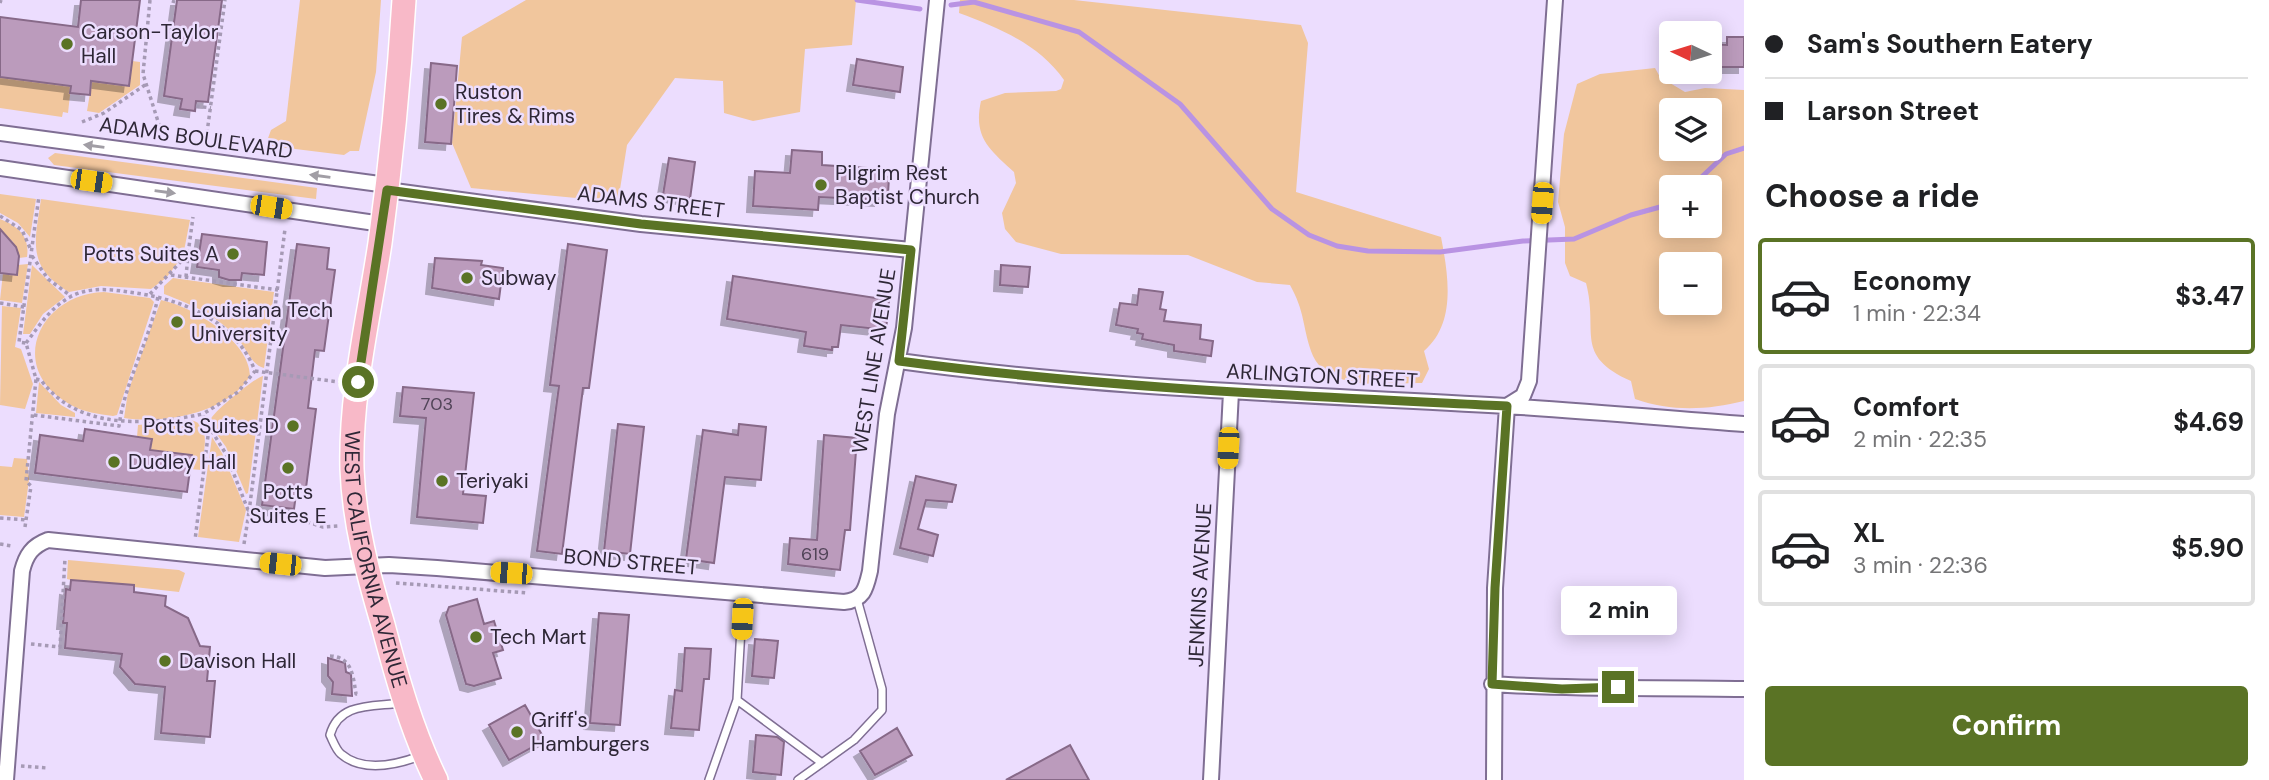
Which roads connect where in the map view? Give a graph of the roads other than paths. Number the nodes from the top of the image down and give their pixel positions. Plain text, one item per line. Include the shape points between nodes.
1 (404, 0) edge
2 (937, 0) edge
3 (1555, 0) edge
4 (0, 134) edge
5 (0, 168) edge
6 (387, 187) junction
7 (382, 224) junction
8 (911, 250) junction
9 (899, 361) junction
10 (1231, 392) junction
11 (1507, 406) junction
12 (1744, 424) edge
13 (366, 566) junction
14 (743, 592) junction
15 (858, 599) junction
16 (1492, 684) junction
17 (1744, 689) edge
18 (737, 700) junction
19 (405, 702) junction
20 (424, 755) junction
21 (822, 763) junction
22 (6, 780) edge
23 (436, 780) edge
24 (709, 780) edge
25 (798, 780) edge
26 (1211, 780) edge
27 (1494, 780) edge

1 - 6 main road, WEST CALIFORNIA AVENUE
2 - 8 street, WEST LINE AVENUE
3 - 11 street via 1529,381 1523,396
6 -> 4 street, ADAMS BOULEVARD
5 -> 7 street
6 - 7 main road, WEST CALIFORNIA AVENUE
6 - 8 street, ADAMS STREET via 641,224
7 - 13 main road, WEST CALIFORNIA AVENUE via 354,408 352,469
8 - 9 street, WEST LINE AVENUE
9 - 10 street, ARLINGTON STREET via 994,374
9 - 15 street, WEST LINE AVENUE via 887,414 870,571
10 - 11 street, ARLINGTON STREET
10 - 26 street, JENKINS AVENUE
11 - 12 street, ARLINGTON STREET
11 - 16 street
13 - 14 street, BOND STREET
13 - 19 main road, WEST CALIFORNIA AVENUE
13 - 22 street, BOND STREET via 313,567 48,540 38,544 28,554 22,571
14 - 15 street, BOND STREET via 844,602
14 - 18 lane
15 - 21 lane via 882,689 882,710 855,740
16 - 17 street via 1562,689
16 - 27 street
18 - 21 lane
18 - 24 lane
19 - 20 main road, WEST CALIFORNIA AVENUE
19 - 20 lane via 344,712 333,722 330,735 340,754 367,766
20 - 23 main road, WEST CALIFORNIA AVENUE
21 - 25 lane

